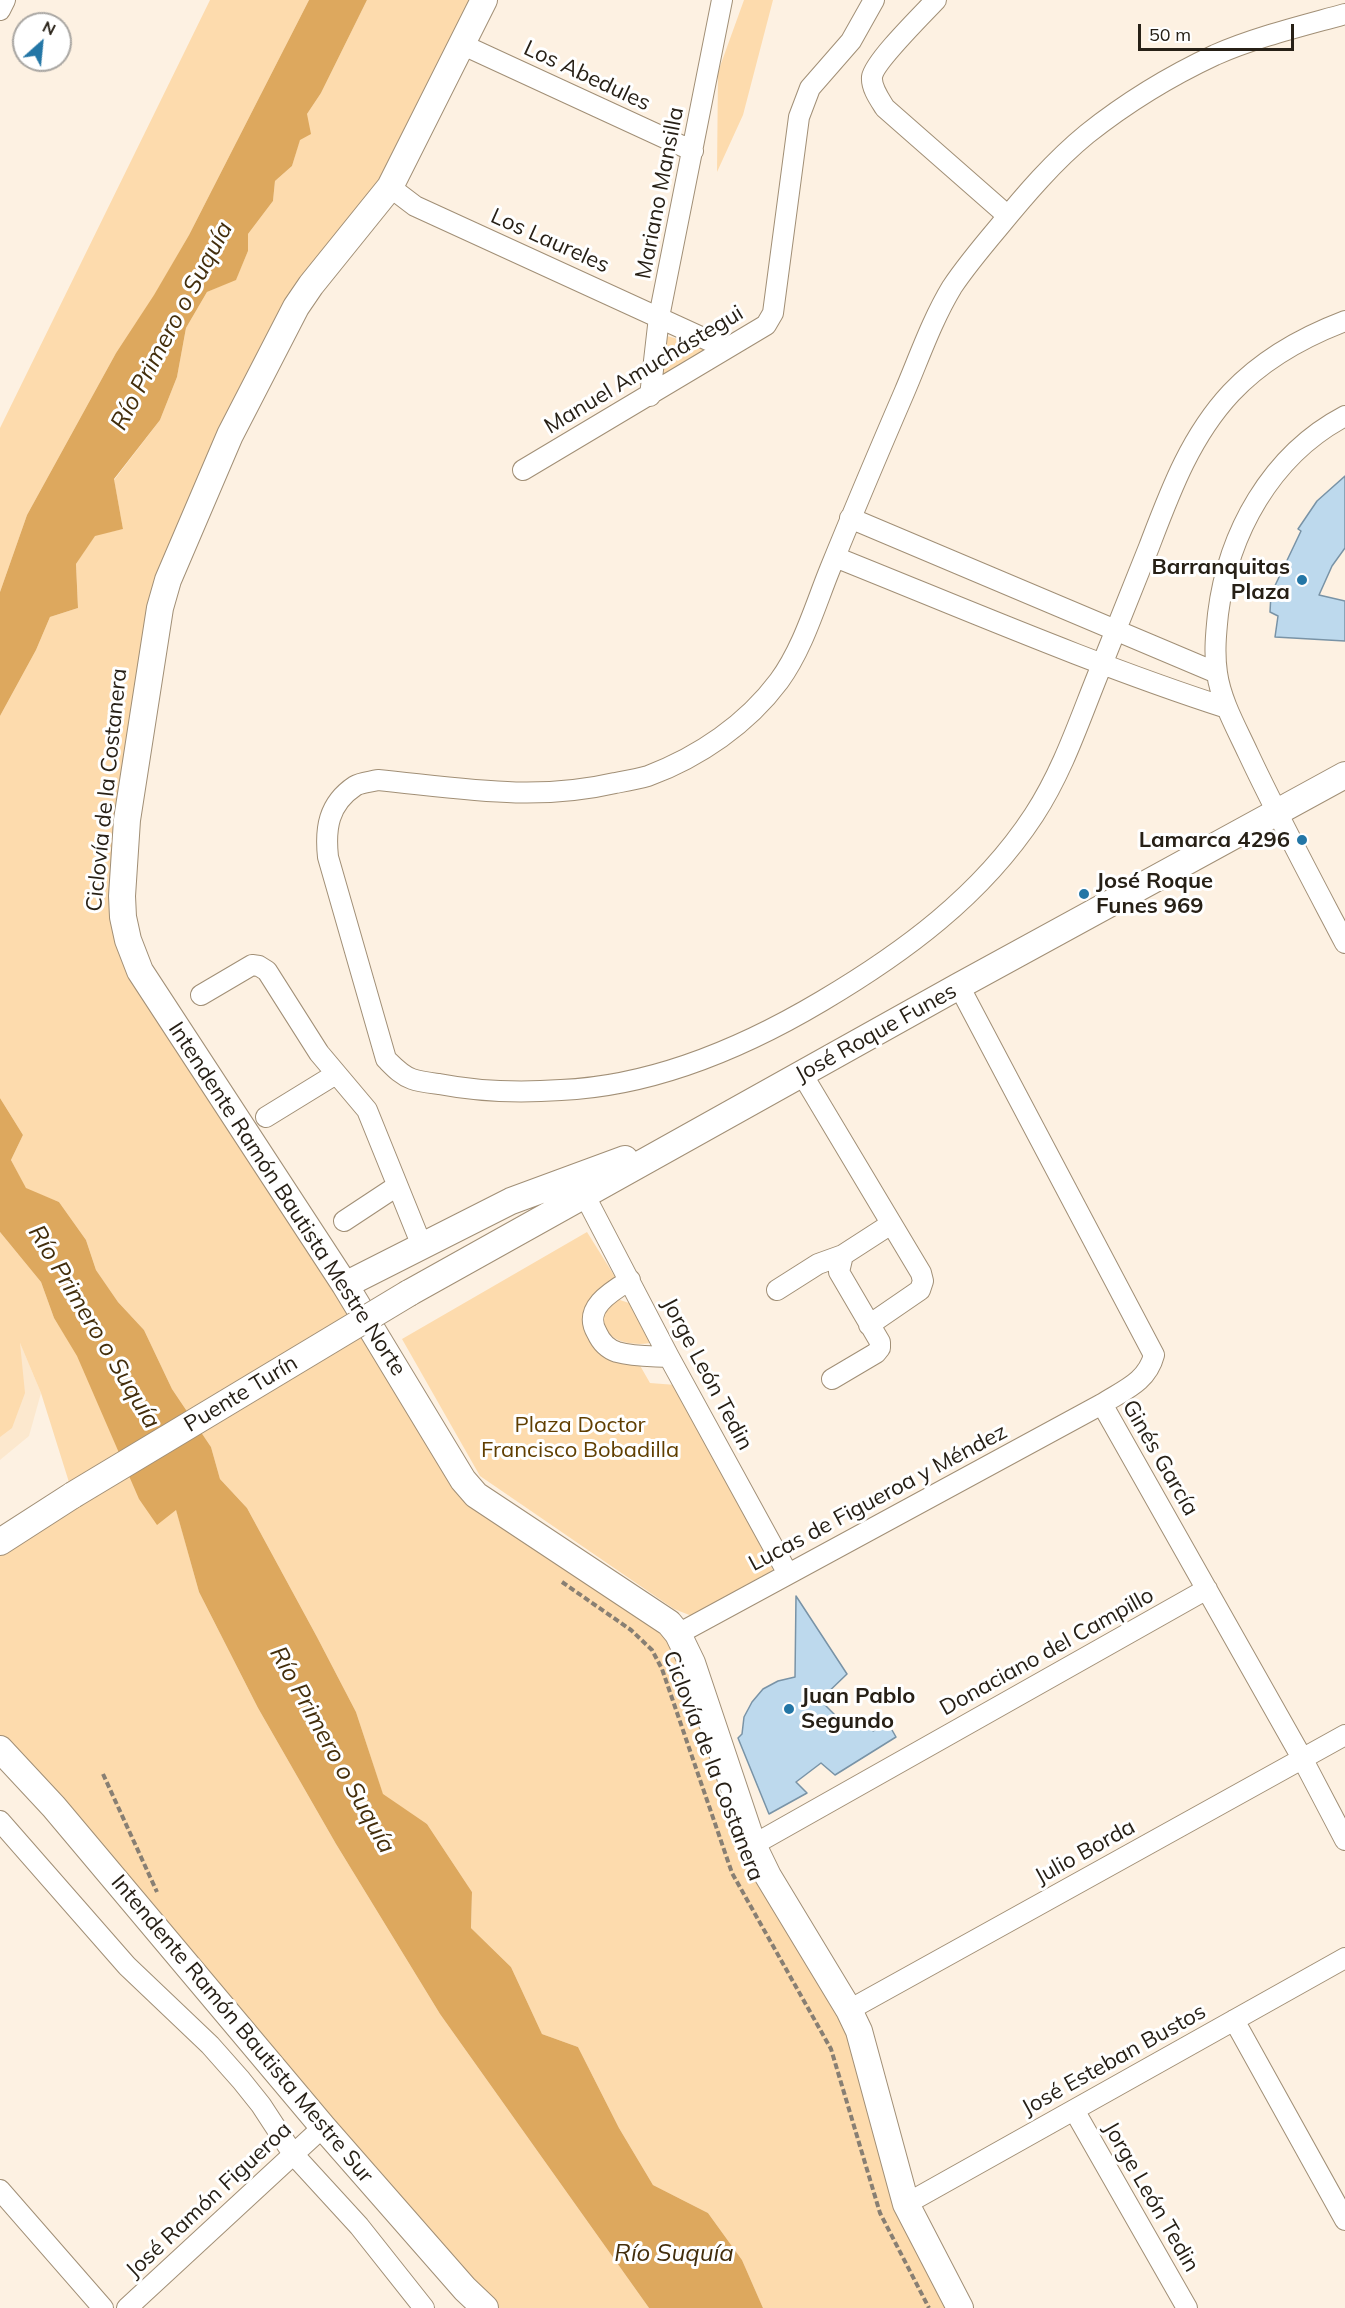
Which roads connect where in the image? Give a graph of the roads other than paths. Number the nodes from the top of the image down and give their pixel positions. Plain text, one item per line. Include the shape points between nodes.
1 (5, 0) edge
2 (484, 0) edge
3 (722, 0) edge
4 (874, 0) edge
5 (936, 0) edge
6 (0, 10) edge
7 (1345, 14) edge
8 (461, 44) junction
9 (693, 151) junction
10 (390, 187) junction
11 (1008, 216) junction
12 (659, 317) junction
13 (1345, 321) edge
14 (725, 348) junction
15 (650, 396) junction
16 (1345, 416) edge
17 (524, 470) dead end
18 (850, 518) junction
19 (835, 556) junction
20 (1116, 632) junction
21 (1102, 664) junction
22 (1217, 673) junction
23 (1227, 708) junction
24 (1345, 775) edge
25 (1276, 812) junction
26 (1345, 943) edge
27 (959, 986) junction
28 (201, 995) dead end
29 (336, 1074) junction
30 (802, 1074) junction
31 (266, 1117) dead end
32 (707, 1128) junction
33 (398, 1186) junction
34 (585, 1196) junction
35 (344, 1221) dead end
36 (891, 1224) junction
37 (422, 1246) junction
38 (843, 1255) junction
39 (630, 1280) junction
40 (345, 1285) junction
41 (777, 1290) dead end
42 (409, 1293) joint
43 (869, 1325) junction
44 (669, 1357) junction
45 (832, 1379) dead end
46 (1102, 1404) junction
47 (73, 1495) junction
48 (0, 1525) edge
49 (0, 1542) edge
50 (788, 1574) junction
51 (1207, 1589) junction
52 (678, 1634) junction
53 (1345, 1735) edge
54 (0, 1749) edge
55 (1302, 1758) junction
56 (0, 1821) edge
57 (1345, 1840) edge
58 (753, 1845) junction
59 (1345, 1959) edge
60 (849, 2010) junction
61 (1234, 2020) junction
62 (1074, 2110) junction
63 (323, 2127) junction
64 (293, 2154) junction
65 (0, 2190) edge
66 (906, 2204) junction
67 (1345, 2220) edge
68 (103, 2308) edge
69 (127, 2308) edge
70 (424, 2308) edge
71 (485, 2308) edge
72 (960, 2308) edge
73 (1187, 2308) edge

1 - 6 street
2 - 8 main road, Intendente Ramón Bautista Mestre Norte
3 - 9 street, Mariano Mansilla
4 - 14 street, Manuel Amuchástegui via 851,40 810,88 801,110 773,313 766,326
5 - 11 street via 878,63 872,78 876,93 885,108
7 - 11 street via 1250,42 1175,75 1086,134
8 - 9 street, Los Abedules
8 - 10 main road, Intendente Ramón Bautista Mestre Norte
9 - 12 street, Mariano Mansilla
10 - 12 street, Los Laureles via 415,206
10 - 40 main road, Intendente Ramón Bautista Mestre Norte via 296,307 230,435 168,580 160,608 127,820 122,896 128,940 140,971
11 - 18 street via 950,290
12 - 14 street, Los Laureles
12 - 15 street, Mariano Mansilla
13 - 20 street via 1285,349 1233,391 1211,416 1175,479
14 - 15 street, Manuel Amuchástegui
15 - 17 street, Manuel Amuchástegui
16 - 22 street via 1311,438 1287,461 1249,512 1226,569 1215,637
18 - 19 street
18 - 20 street
19 - 21 street
19 - 21 street via 795,654 780,679 745,719 688,757 648,776 556,793 520,794 378,780 356,785 346,794 327,824 328,857 386,1059 396,1070 413,1080 512,1093 622,1084 718,1052 807,1010 927,932 960,903 1012,846 1057,776
20 - 21 street
20 - 22 street
21 - 23 street
22 - 23 street
23 - 25 street
24 - 25 main road, José Roque Funes
25 - 26 street
25 - 27 main road, José Roque Funes
27 - 30 main road, José Roque Funes
27 - 46 street, Ginés García via 1154,1355 1147,1374
28 - 29 street via 252,965 259,966 267,971
29 - 31 street
29 - 33 street via 367,1110
30 - 32 main road, José Roque Funes
30 - 36 street
32 - 34 main road, José Roque Funes
32 - 37 main road via 511,1201
33 - 35 street
33 - 37 street
34 - 39 street, Jorge León Tedin
34 - 42 main road, José Roque Funes
36 - 38 street
36 - 43 street via 923,1281 920,1290
37 - 40 main road
38 - 41 street via 818,1264
38 - 43 street via 839,1272
39 - 44 street, Jorge León Tedin
39 - 44 street via 601,1300 592,1319 594,1329 606,1346 616,1352
40 - 52 main road, Intendente Ramón Bautista Mestre Norte via 463,1480 476,1495 669,1623
42 - 47 main road, Puente Turín, bridge
43 - 45 street via 880,1348
44 - 50 street, Jorge León Tedin
46 - 50 street, Lucas de Figueroa y Méndez
46 - 51 street, Ginés García
47 - 48 main road, Puente Turín
47 - 49 main road, Puente Turín
50 - 52 street, Lucas de Figueroa y Méndez
51 - 55 street, Ginés García
51 - 58 street, Donaciano del Campillo
52 - 58 main road, Intendente Ramón Bautista Mestre Norte via 692,1663
53 - 55 street, Julio Borda
54 - 63 main road, Intendente Ramón Bautista Mestre Sur via 54,1807
55 - 57 street, Ginés García
55 - 60 street, Julio Borda
56 - 64 street via 127,1966 225,2062 261,2105
58 - 60 main road, Intendente Ramón Bautista Mestre Norte
59 - 61 street, José Esteban Bustos
60 - 66 main road, Intendente Ramón Bautista Mestre Norte via 859,2031
61 - 62 street, José Esteban Bustos
61 - 67 street
62 - 66 street, José Esteban Bustos
62 - 73 street, Jorge León Tedin
63 - 64 street, José Ramón Figueroa
63 - 71 main road, Intendente Ramón Bautista Mestre Sur
64 - 69 street, José Ramón Figueroa
64 - 70 street via 359,2226
65 - 68 street
66 - 72 main road, Intendente Ramón Bautista Mestre Norte

